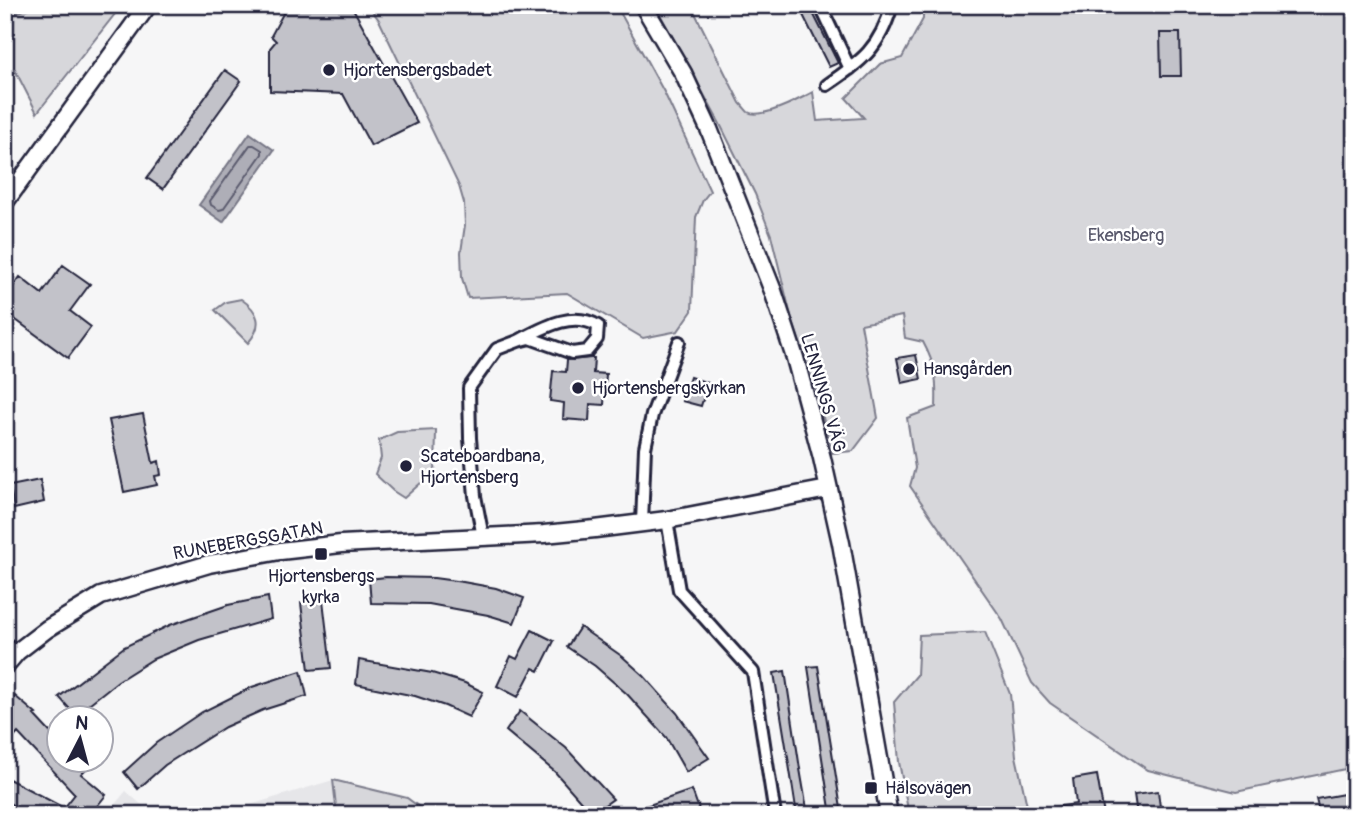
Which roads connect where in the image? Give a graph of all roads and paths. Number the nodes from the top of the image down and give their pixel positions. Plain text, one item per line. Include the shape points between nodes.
1 (148, 5) edge
2 (252, 5) edge
3 (264, 5) edge
4 (643, 5) edge
5 (820, 5) edge
6 (892, 5) edge
7 (850, 69) junction
8 (827, 85) dead end
9 (5, 202) edge
10 (518, 341) junction
11 (679, 342) dead end
12 (828, 489) junction
13 (667, 520) junction
14 (642, 523) junction
15 (483, 537) junction
16 (11, 647) edge
17 (5, 666) edge
18 (775, 815) edge
19 (889, 815) edge

1 - 9 street
2 - 3 street
4 - 12 street, LENNINGS VÄG via 709,129 773,291
5 - 7 street
6 - 7 street via 866,57
7 - 8 street
10 - 10 street via 530,338 572,353 587,351 597,339 598,326 588,320 567,319
10 - 15 street via 497,349 469,388 475,496
11 - 14 street via 645,448
12 - 13 street, RUNEBERGSGATAN
12 - 19 street, LENNINGS VÄG
13 - 14 street, RUNEBERGSGATAN
13 - 18 street via 679,590 753,672
14 - 15 street, RUNEBERGSGATAN
15 - 16 street, RUNEBERGSGATAN via 341,544 209,564 101,596
16 - 17 street, RUNEBERGSGATAN

